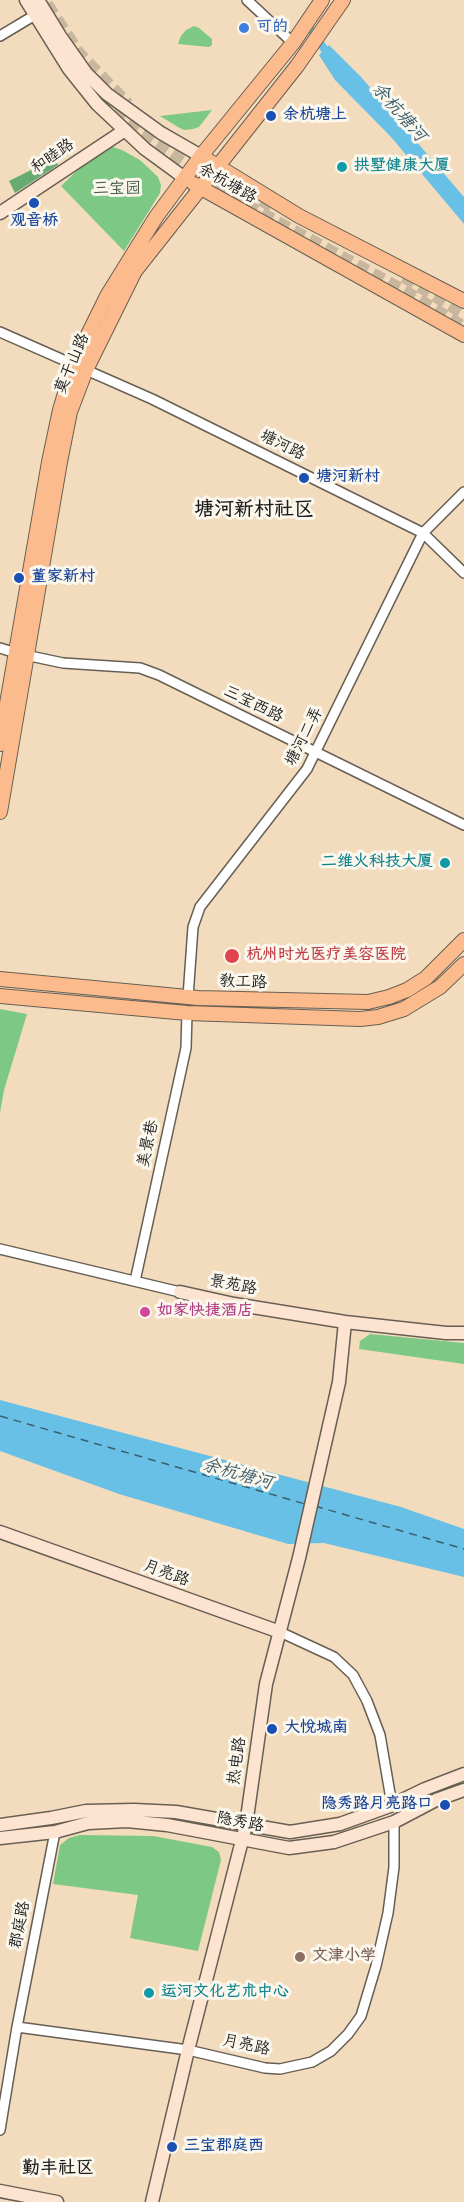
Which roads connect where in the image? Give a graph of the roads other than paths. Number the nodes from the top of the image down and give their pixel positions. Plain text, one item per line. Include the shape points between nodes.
1 (26, 0) edge
2 (38, 0) edge
3 (247, 0) edge
4 (322, 0) edge
5 (343, 0) edge
6 (35, 15) junction
7 (0, 36) edge
8 (293, 43) junction
9 (125, 130) junction
10 (201, 156) junction
11 (218, 167) junction
12 (186, 179) junction
13 (200, 188) junction
14 (0, 213) edge
15 (464, 301) edge
16 (0, 332) edge
17 (464, 335) edge
18 (80, 366) junction
19 (464, 492) edge
20 (423, 533) junction
21 (464, 573) edge
22 (0, 648) edge
23 (21, 654) junction
24 (0, 744) edge
25 (315, 752) junction
26 (0, 812) edge
27 (464, 825) edge
28 (464, 940) edge
29 (464, 964) edge
30 (0, 979) edge
31 (0, 996) edge
32 (188, 997) junction
33 (187, 1012) junction
34 (0, 1249) edge
35 (135, 1281) junction
36 (180, 1292) joint
37 (345, 1322) junction
38 (464, 1333) edge
39 (0, 1532) edge
40 (280, 1632) junction
41 (464, 1774) edge
42 (464, 1790) edge
43 (392, 1805) junction
44 (394, 1822) junction
45 (0, 1825) edge
46 (246, 1825) junction
47 (55, 1832) junction
48 (0, 1838) edge
49 (241, 1840) junction
50 (17, 2027) junction
51 (188, 2050) junction
52 (0, 2130) edge
53 (0, 2191) edge
54 (57, 2202) edge
55 (153, 2202) edge

1 - 6 street, 余杭塘路
2 - 10 street, 余杭塘路 via 86,73 107,94 161,134
3 - 8 street
4 - 8 main road, 莫干山路
5 - 11 main road, 莫干山路
6 - 7 street
6 - 9 street, 余杭塘路 via 69,69 97,104
8 - 10 main road, 莫干山路
9 - 12 street, 余杭塘路
9 - 14 street, 和睦路
10 - 11 main road, 余杭塘路
10 - 12 main road, 莫干山路
11 - 13 main road, 莫干山路
11 - 15 main road, 余杭塘路 via 299,216
12 - 13 main road, 余杭塘路
12 - 18 main road, 莫干山路 via 156,217 117,279
13 - 17 main road, 余杭塘路
13 - 18 main road, 莫干山路 via 135,271
16 - 18 street, 塘河路
18 - 20 street, 塘河路
18 - 23 main road, 莫干山路 via 60,410 49,462
19 - 20 street, 塘河二弄
20 - 21 street, 塘河路
20 - 25 street, 塘河二弄
22 - 23 street, 三宝西路
23 - 24 main road, 莫干山路
23 - 25 street, 三宝西路 via 63,663 140,668
23 - 26 main road, 莫干山路
25 - 27 street, 三宝西路
25 - 32 street, 塘河二弄 via 307,769 200,907 193,927
28 - 32 main road, 教工路 via 426,978 398,994 368,1002
29 - 33 main road, 教工路 via 427,996 378,1017
30 - 32 main road, 教工路
31 - 33 main road, 教工路
33 - 35 street, 美景巷 via 186,1048
34 - 35 street, 景苑路
35 - 36 street, 景苑路
36 - 37 street, 景苑路
37 - 38 street, 景苑路
37 - 40 street, 热电路 via 339,1382
39 - 40 street, 月亮路
40 - 43 street, 月亮路 via 334,1657 353,1675 380,1735
40 - 46 street, 热电路 via 266,1684
41 - 43 street, 隐秀路
42 - 44 street, 隐秀路
43 - 46 street, 隐秀路 via 340,1824 290,1832
44 - 49 street, 隐秀路 via 334,1842 289,1848
44 - 51 street, 月亮路 via 388,1913 361,2016 348,2034 312,2062 280,2069
45 - 46 street, 隐秀路 via 86,1811 134,1810 176,1812
46 - 49 street, 热电路
47 - 48 street, 隐秀路
47 - 49 street, 隐秀路 via 88,1823 127,1821
47 - 50 street, 郡庭路
49 - 51 street, 热电路
50 - 51 street, 月亮路
50 - 52 street, 郡庭路
51 - 55 street, 热电路
53 - 54 street

